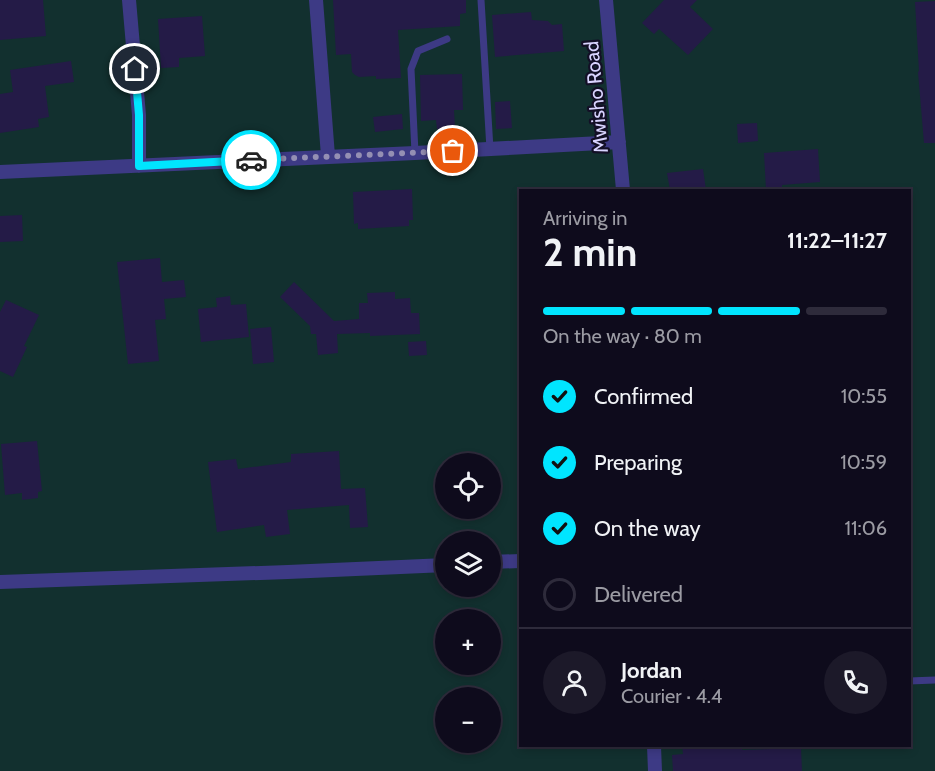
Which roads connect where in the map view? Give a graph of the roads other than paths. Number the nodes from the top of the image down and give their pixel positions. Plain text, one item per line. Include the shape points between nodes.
1 (129, 0) edge
2 (316, 0) edge
3 (480, 0) edge
4 (606, 0) edge
5 (447, 39) dead end
6 (620, 142) junction
7 (490, 149) junction
8 (415, 153) junction
9 (328, 156) junction
10 (139, 166) junction
11 (0, 172) edge
12 (623, 189) edge
13 (519, 561) edge
14 (501, 562) edge
15 (435, 565) edge
16 (0, 582) edge
17 (935, 680) edge
18 (911, 681) edge
19 (654, 747) edge
20 (655, 771) edge

1 - 10 street via 139,115
2 - 9 street
3 - 7 lane
4 - 6 street, Mwisho Road
5 - 8 lane via 418,51 411,69
6 - 7 street
6 - 12 street, Mwisho Road
7 - 8 street
8 - 9 street
9 - 10 street
10 - 11 street
13 - 14 street
15 - 16 street
17 - 18 lane
19 - 20 street

